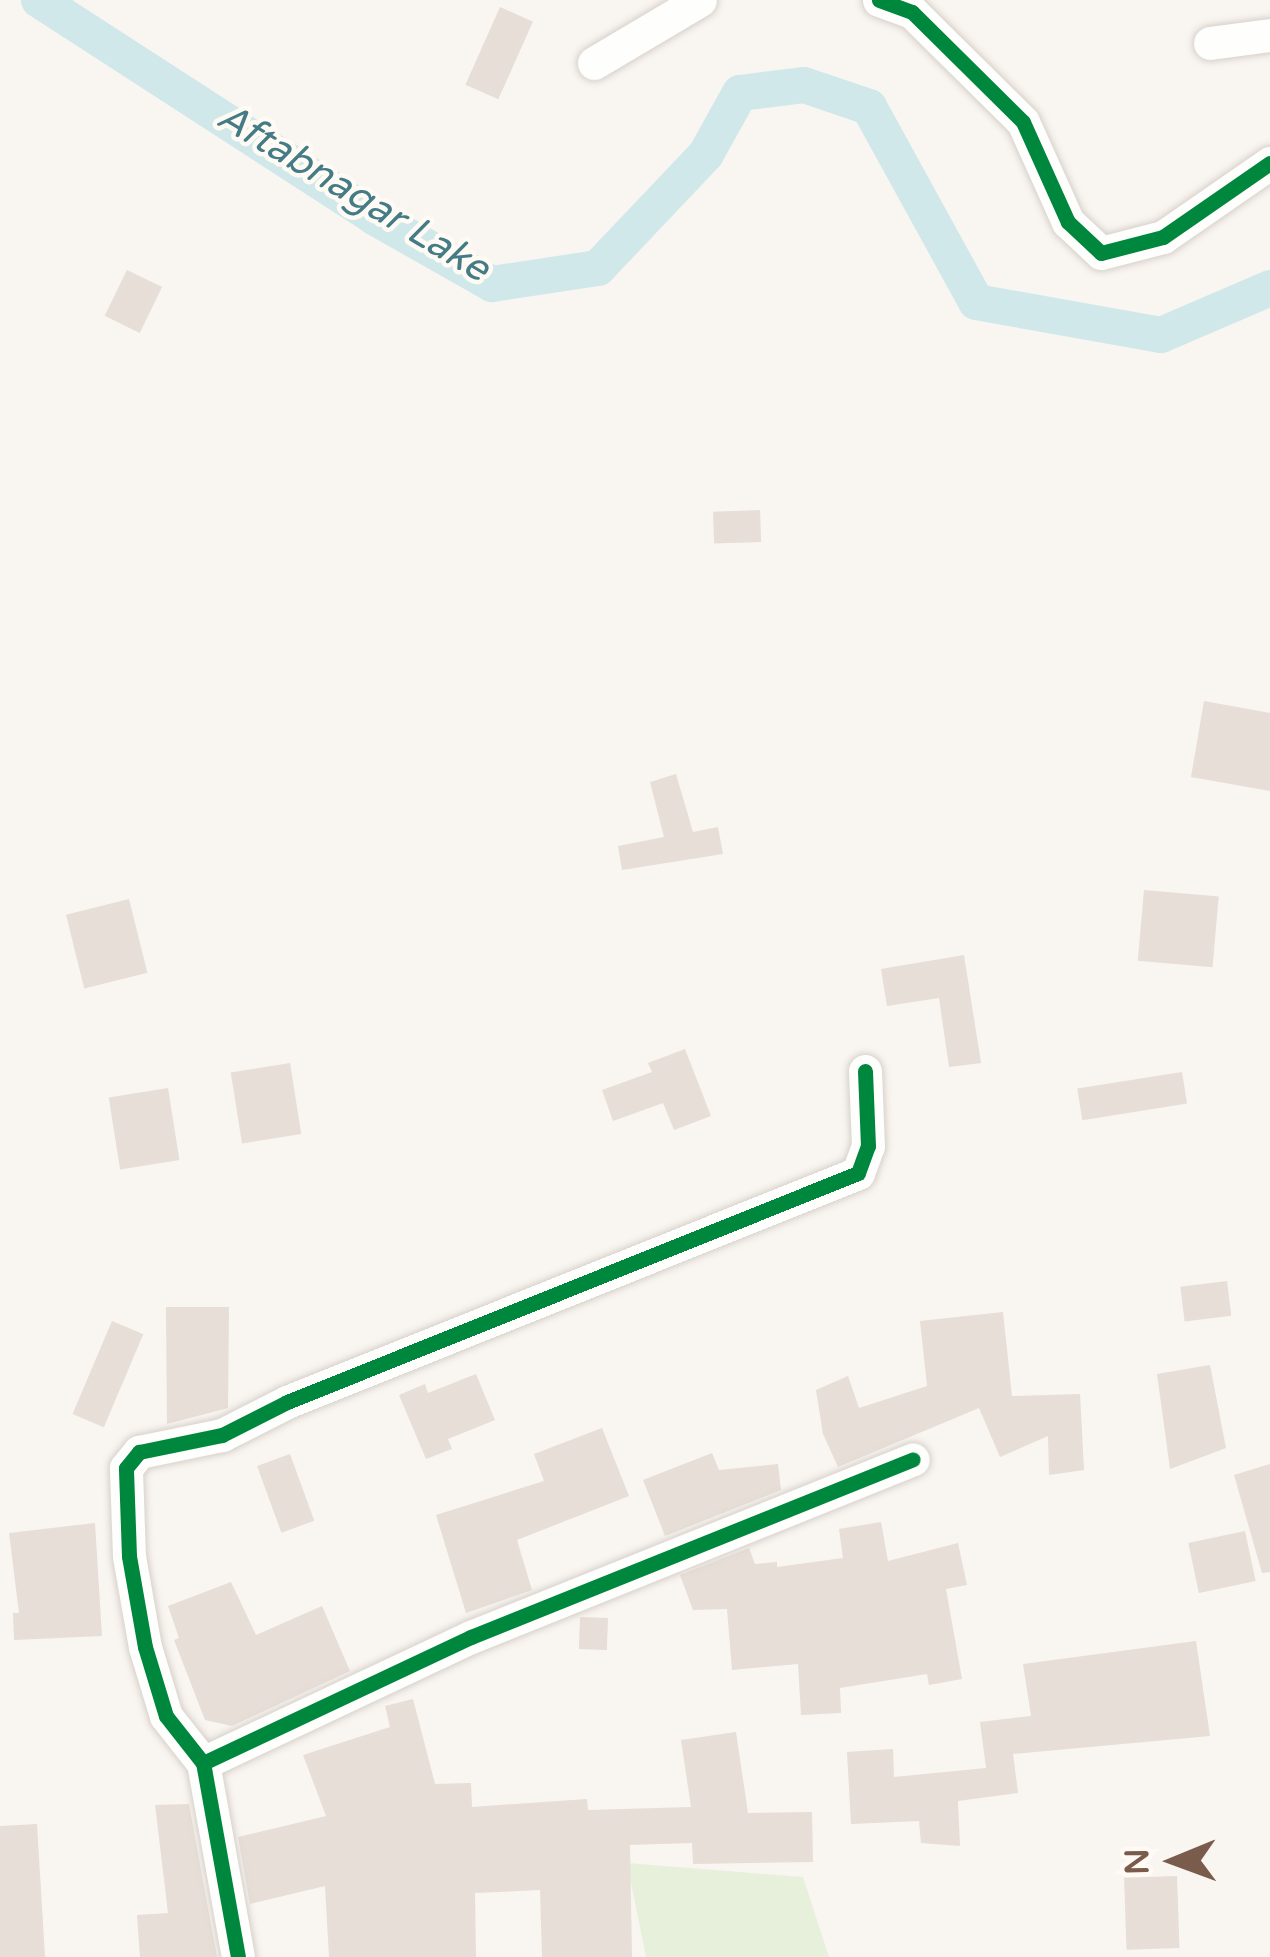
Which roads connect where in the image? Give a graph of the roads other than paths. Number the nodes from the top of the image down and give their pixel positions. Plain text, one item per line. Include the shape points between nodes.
1 (700, 0) edge
2 (879, 0) edge
3 (1270, 35) edge
4 (1210, 43) dead end
5 (594, 63) dead end
6 (1270, 163) edge
7 (865, 1071) dead end
8 (913, 1459) dead end
9 (203, 1763) junction
10 (238, 1957) edge

1 - 5 street
2 - 6 street via 912,12 1023,122 1068,222 1101,253 1162,237
3 - 4 street
7 - 9 street via 868,1146 858,1173 222,1435 139,1452 126,1468 129,1556 145,1647 166,1716
8 - 9 street via 472,1637
9 - 10 street

